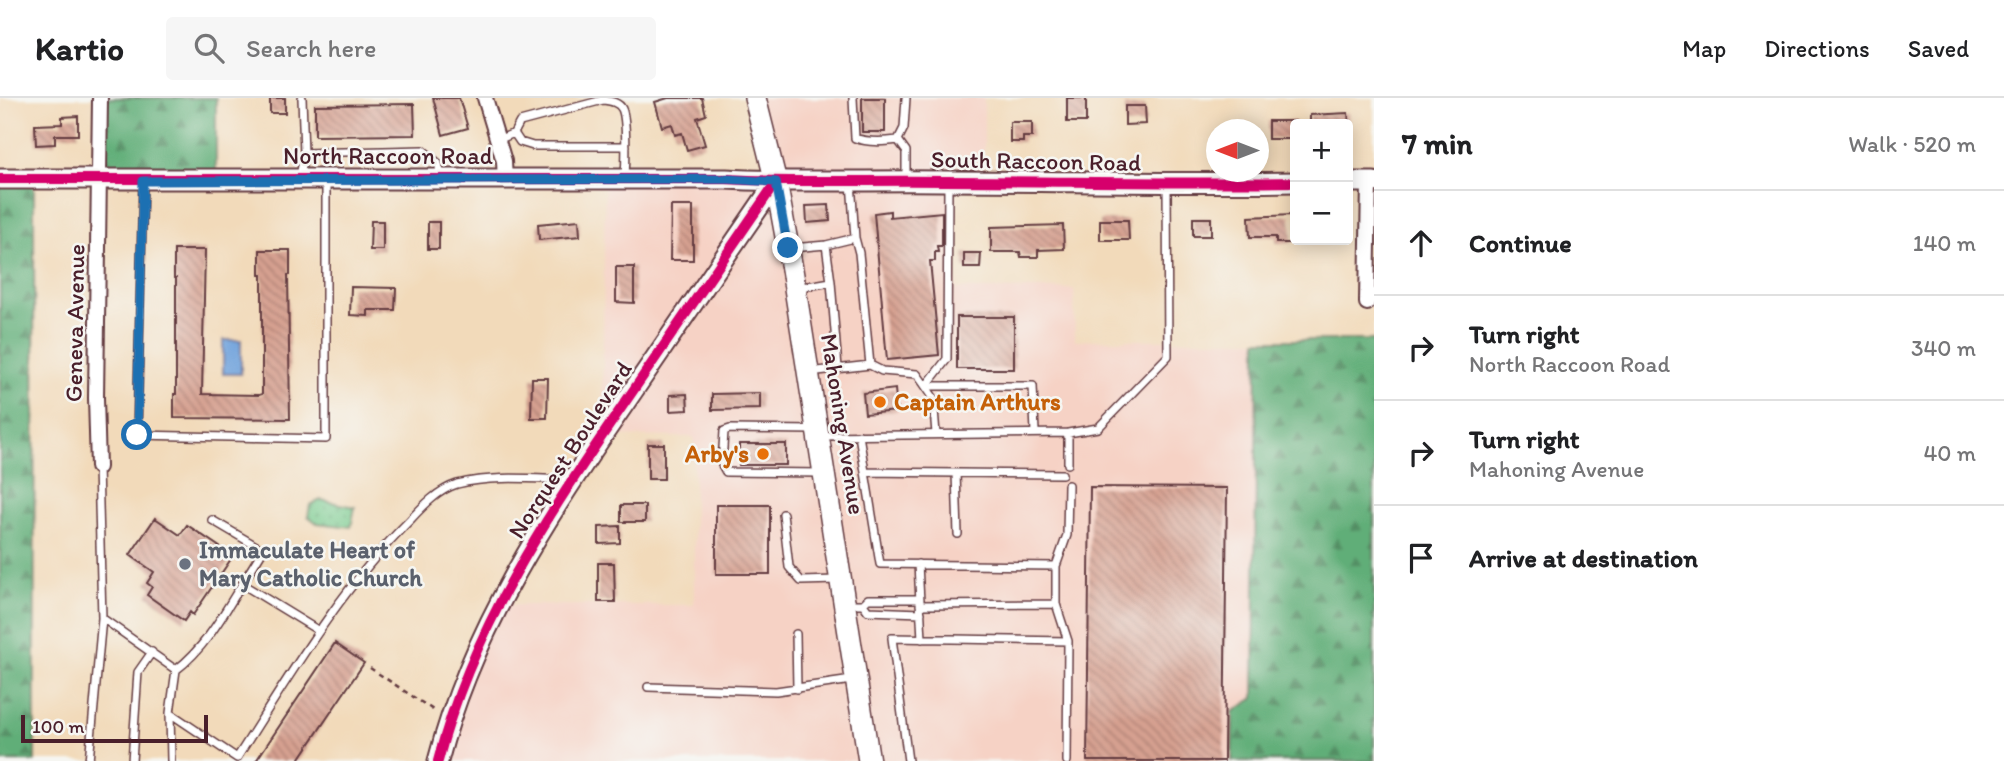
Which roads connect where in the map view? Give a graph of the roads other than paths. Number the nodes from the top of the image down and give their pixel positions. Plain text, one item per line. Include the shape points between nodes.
1 (100, 98) edge
2 (302, 98) edge
3 (485, 98) edge
4 (755, 98) edge
5 (853, 98) edge
6 (906, 98) edge
7 (514, 133) junction
8 (498, 140) junction
9 (898, 140) junction
10 (626, 146) junction
11 (304, 153) junction
12 (0, 179) edge
13 (99, 179) junction
14 (299, 180) junction
15 (326, 180) junction
16 (442, 180) junction
17 (625, 180) junction
18 (851, 180) junction
19 (143, 181) junction
20 (505, 181) junction
21 (906, 181) junction
22 (948, 181) junction
23 (1371, 181) edge
24 (776, 182) junction
25 (1290, 182) edge
26 (1353, 182) edge
27 (1167, 184) junction
28 (855, 238) junction
29 (826, 245) junction
30 (788, 248) junction
31 (831, 282) junction
32 (795, 288) junction
33 (1367, 303) dead end
34 (870, 365) junction
35 (838, 368) junction
36 (808, 372) junction
37 (926, 386) junction
38 (1035, 432) junction
39 (818, 433) junction
40 (1068, 433) junction
41 (936, 434) junction
42 (859, 435) junction
43 (1068, 464) dead end
44 (98, 467) joint
45 (865, 472) junction
46 (956, 472) junction
47 (824, 473) junction
48 (1062, 474) dead end
49 (573, 480) junction
50 (1068, 485) dead end
51 (783, 514) dead end
52 (212, 520) dead end
53 (958, 534) dead end
54 (918, 564) junction
55 (1056, 566) junction
56 (841, 580) junction
57 (242, 584) junction
58 (854, 604) junction
59 (1056, 604) junction
60 (920, 606) junction
61 (102, 618) junction
62 (319, 631) junction
63 (796, 634) dead end
64 (922, 639) junction
65 (1068, 641) junction
66 (152, 652) junction
67 (176, 670) junction
68 (856, 679) junction
69 (648, 687) dead end
70 (797, 689) junction
71 (170, 713) junction
72 (89, 761) edge
73 (132, 761) edge
74 (171, 761) edge
75 (438, 761) edge
76 (869, 761) edge
77 (908, 761) edge
78 (1067, 761) edge

1 - 13 street, Geneva Avenue
2 - 11 lane
3 - 8 street
4 - 24 main road, Mahoning Avenue
5 - 9 lane via 855,138
6 - 9 lane via 904,128
7 - 8 lane
7 - 10 lane via 520,142 533,146
7 - 10 lane via 520,122 603,100 616,102 622,109
8 - 20 street
9 - 21 lane via 906,151
10 - 17 lane
11 - 14 lane
11 - 16 lane via 423,150 438,163
12 - 13 street, North Raccoon Road
13 - 19 street, North Raccoon Road
13 - 44 street, Geneva Avenue
14 - 15 street, North Raccoon Road
14 - 19 street, North Raccoon Road
15 - 16 street, North Raccoon Road
15 - 19 lane via 326,439 137,435
16 - 20 street, North Raccoon Road
17 - 20 street, North Raccoon Road
17 - 24 street, North Raccoon Road
18 - 21 street, South Raccoon Road
18 - 24 street, South Raccoon Road
18 - 28 lane
21 - 22 street, South Raccoon Road
22 - 27 street, South Raccoon Road
22 - 37 lane via 947,359
23 - 26 street
23 - 33 street
24 - 30 main road, Mahoning Avenue
24 - 49 street, Norquest Boulevard
25 - 27 street, South Raccoon Road
27 - 40 lane via 1168,356 1098,428
28 - 29 lane
28 - 34 lane
29 - 30 lane
29 - 31 lane
30 - 32 main road, Mahoning Avenue
31 - 32 lane
31 - 35 lane
32 - 36 main road, Mahoning Avenue
34 - 35 lane
34 - 37 lane via 882,371 917,374
35 - 36 lane
36 - 39 main road, Mahoning Avenue
37 - 38 lane via 1033,386
37 - 41 lane via 933,397
38 - 40 lane
38 - 41 lane
39 - 42 lane
39 - 47 main road, Mahoning Avenue
39 - 47 lane via 730,429 724,431 722,465 726,472 743,474
40 - 43 lane
41 - 42 lane
42 - 45 lane
44 - 61 lane
45 - 46 lane
45 - 54 lane via 880,564
46 - 48 lane
46 - 53 lane
47 - 56 main road, Mahoning Avenue
49 - 62 lane via 490,480 455,485 430,499 342,596
49 - 75 street, Norquest Boulevard via 480,639
50 - 55 lane via 1067,535
51 - 56 lane via 789,567 801,581
52 - 57 lane via 262,550
54 - 55 lane
54 - 60 lane
55 - 59 lane
56 - 58 main road, Mahoning Avenue
57 - 62 lane
57 - 67 lane via 193,657
58 - 60 lane via 868,599
58 - 60 lane via 868,611
58 - 68 main road, Mahoning Avenue
59 - 60 lane
59 - 65 lane
60 - 64 lane
61 - 66 lane
61 - 72 lane
62 - 71 lane via 237,758
63 - 70 lane
64 - 65 lane
64 - 77 lane via 892,638
65 - 78 lane
66 - 67 lane
66 - 73 lane via 138,673
67 - 71 lane
68 - 70 lane
68 - 76 main road, Mahoning Avenue
69 - 70 lane
71 - 74 lane

